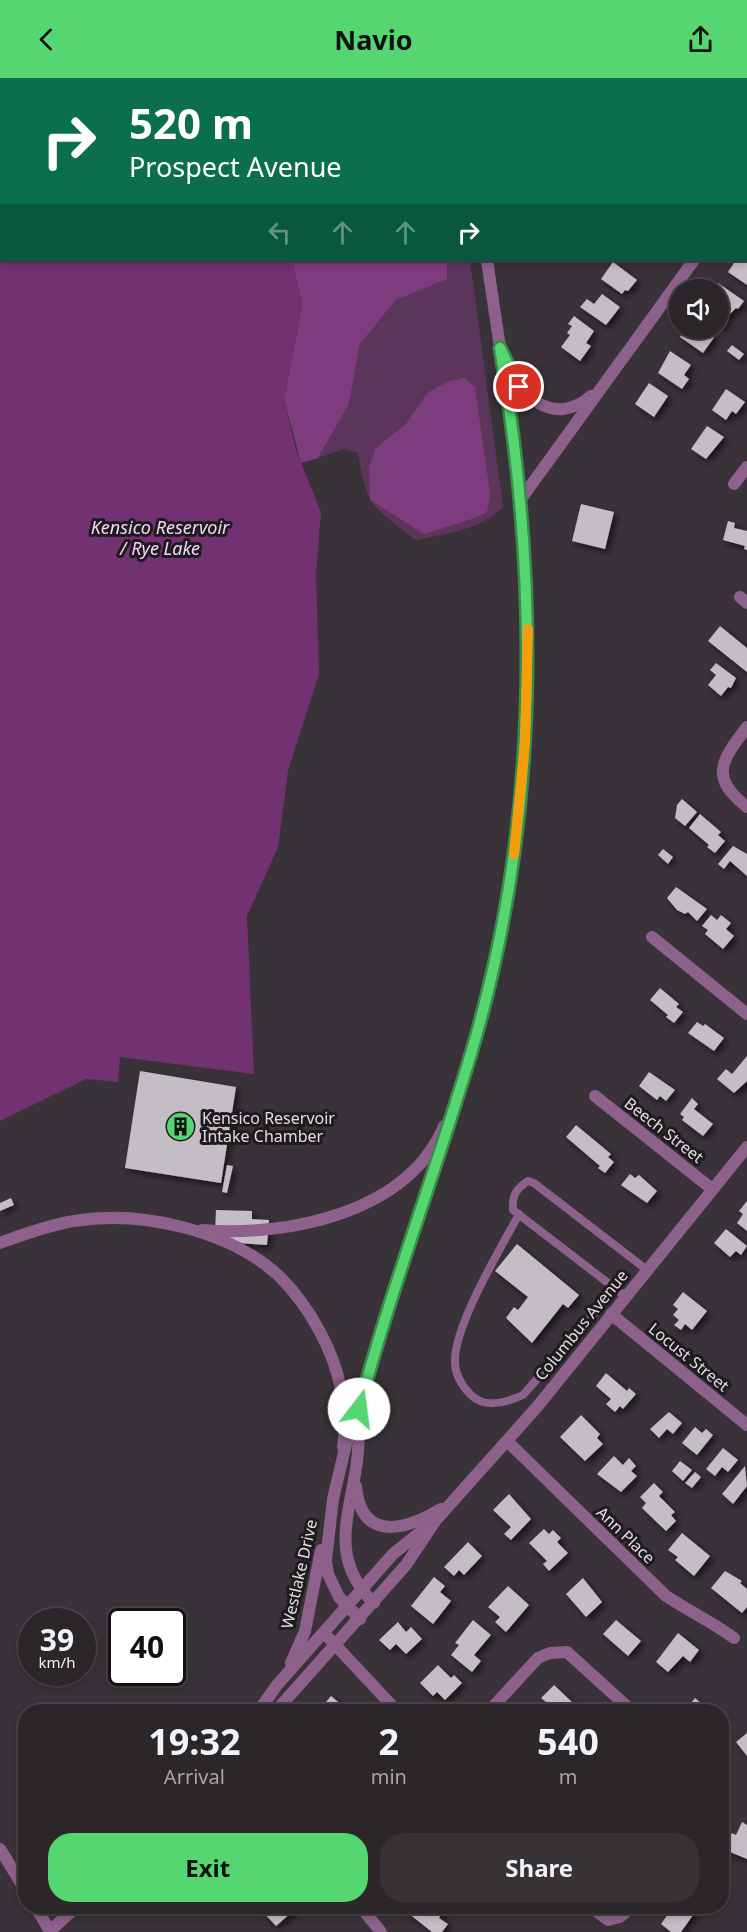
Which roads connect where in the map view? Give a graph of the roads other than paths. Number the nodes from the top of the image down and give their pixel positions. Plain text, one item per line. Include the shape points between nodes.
1 (487, 261) edge
2 (692, 261) edge
3 (500, 348) junction
4 (601, 387) junction
5 (747, 467) edge
6 (734, 484) dead end
7 (521, 499) junction
8 (747, 728) edge
9 (747, 807) edge
10 (652, 937) dead end
11 (747, 1014) edge
12 (460, 1089) junction
13 (595, 1096) dead end
14 (747, 1147) edge
15 (712, 1190) junction
16 (519, 1214) junction
17 (166, 1224) junction
18 (0, 1243) edge
19 (647, 1270) junction
20 (613, 1287) junction
21 (625, 1296) junction
22 (611, 1314) junction
23 (359, 1409) junction
24 (747, 1425) edge
25 (507, 1441) junction
26 (341, 1463) junction
27 (357, 1466) junction
28 (333, 1499) junction
29 (454, 1500) junction
30 (436, 1520) junction
31 (361, 1590) junction
32 (374, 1602) junction
33 (347, 1606) junction
34 (360, 1618) junction
35 (324, 1633) junction
36 (734, 1638) dead end
37 (336, 1646) junction
38 (277, 1686) junction
39 (264, 1704) edge
40 (282, 1704) edge
41 (390, 1704) edge
42 (495, 1704) edge
43 (624, 1704) edge
44 (0, 1849) edge
45 (18, 1878) edge
46 (40, 1914) edge
47 (69, 1914) edge
48 (366, 1914) edge
49 (600, 1914) edge
50 (620, 1914) edge
51 (50, 1932) edge
52 (381, 1932) edge

1 - 3 street
2 - 4 street
3 - 4 street via 519,387 541,405 569,408
3 - 7 street
4 - 7 street
5 - 6 street
7 - 12 street via 528,651 518,814 499,939
8 - 9 street via 726,758 722,771 722,780
10 - 11 street
12 - 17 street via 443,1130 428,1152 391,1188 367,1202 312,1222 258,1232
12 - 23 street
13 - 15 street, Beech Street
14 - 15 street, Columbus Avenue
15 - 19 street, Columbus Avenue
16 - 19 lane via 513,1209 512,1198 528,1181 534,1183
16 - 20 lane
16 - 20 lane via 479,1290 457,1349 454,1363 460,1382 473,1397 490,1403 507,1402 523,1395
17 - 18 street via 105,1218 76,1221
17 - 26 street via 226,1243 255,1258 298,1298 326,1343 337,1370 345,1424
19 - 21 street, Columbus Avenue
20 - 21 lane
21 - 22 street, Columbus Avenue
22 - 24 street, Locust Street
22 - 25 street, Columbus Avenue
23 - 26 street
23 - 27 street
25 - 29 street, Columbus Avenue
25 - 36 street, Ann Place via 666,1596
26 - 28 street
27 - 29 street via 357,1497 362,1509 368,1518 387,1528 411,1525
27 - 31 street via 344,1541 349,1568
28 - 33 street via 326,1560 332,1587
28 - 38 street, Westlake Drive via 305,1631
29 - 30 street, Columbus Avenue
30 - 31 street, Columbus Avenue via 393,1554
30 - 32 street, Columbus Avenue via 406,1565
31 - 32 street
31 - 33 street, Columbus Avenue
32 - 34 street, Columbus Avenue
33 - 34 street
33 - 35 street, Columbus Avenue
34 - 37 street, Columbus Avenue
35 - 37 street
35 - 38 street, Columbus Avenue
37 - 40 street, Columbus Avenue
37 - 41 street
38 - 39 street, Columbus Avenue
42 - 43 street via 538,1658 567,1652
44 - 45 street
46 - 51 street
47 - 51 street
48 - 52 street
49 - 50 street via 608,1920

